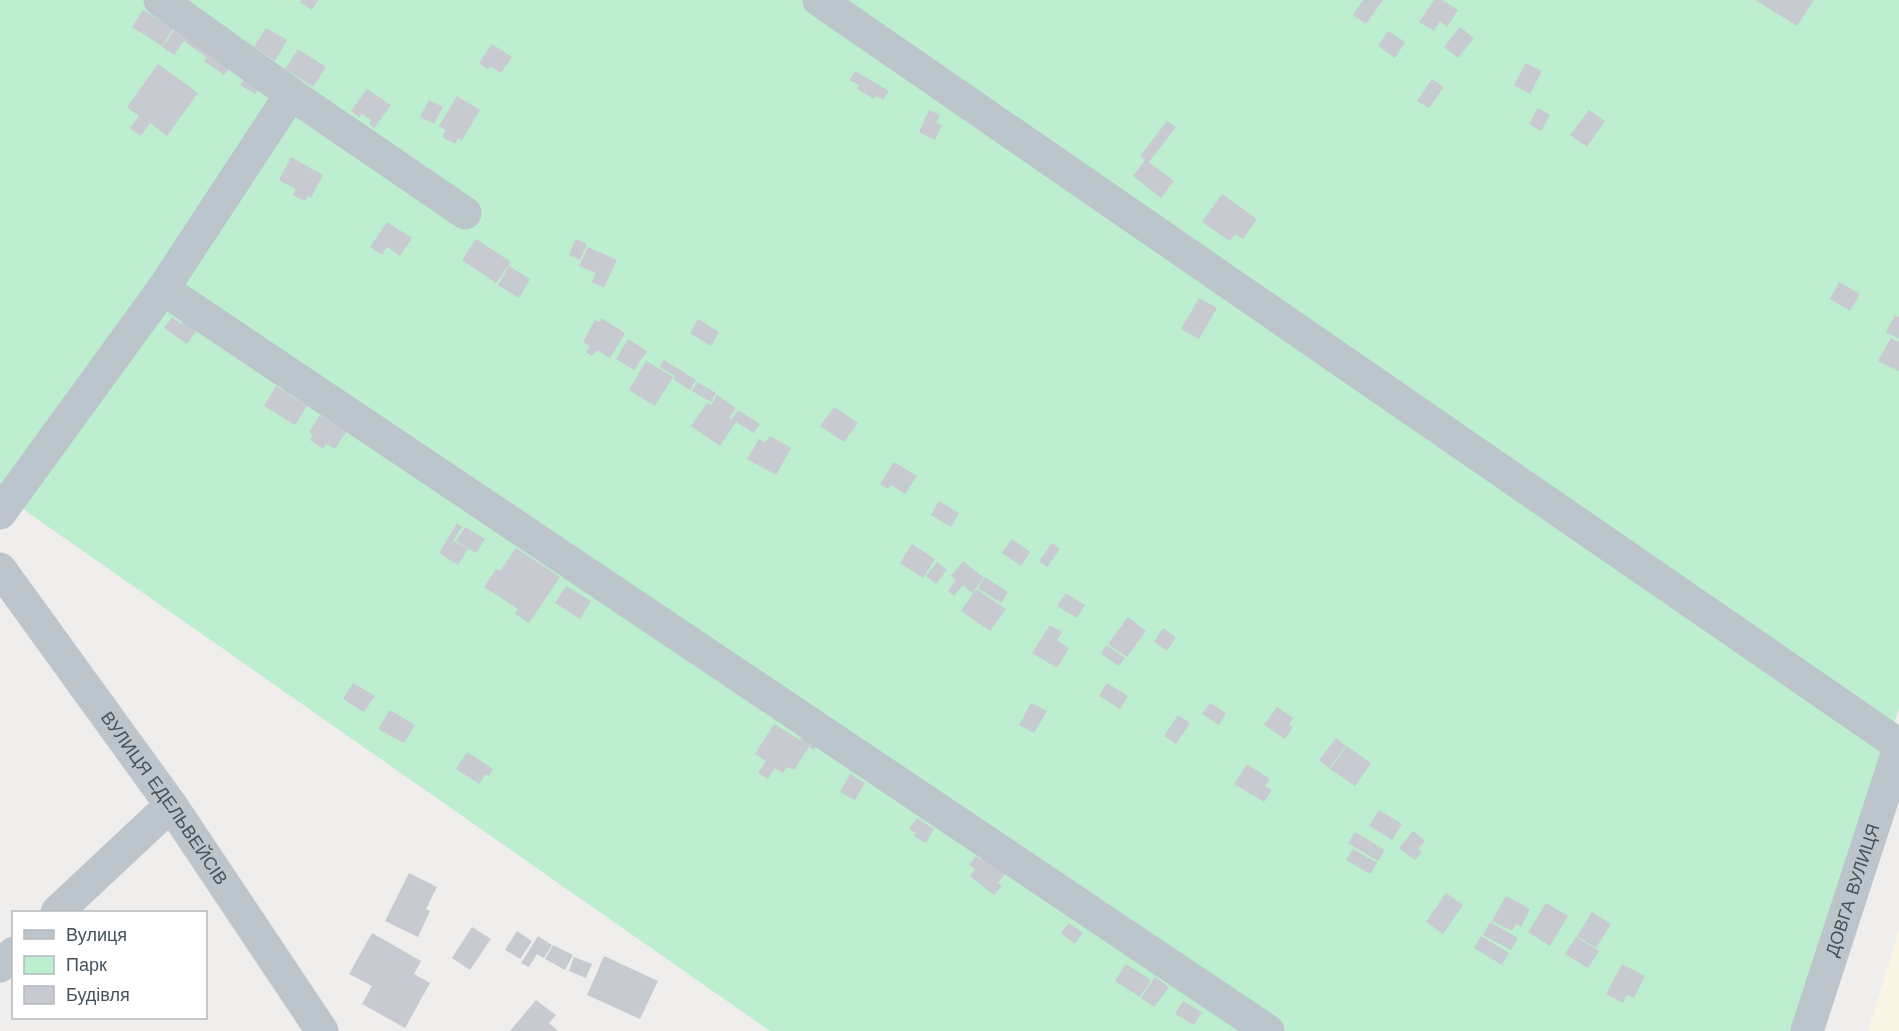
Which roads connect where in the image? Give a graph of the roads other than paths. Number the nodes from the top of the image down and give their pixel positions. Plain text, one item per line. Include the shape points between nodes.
1 (160, 0) edge
2 (819, 0) edge
3 (291, 94) junction
4 (465, 213) dead end
5 (163, 289) junction
6 (0, 513) edge
7 (0, 569) edge
8 (1899, 747) edge
9 (171, 805) junction
10 (58, 911) edge
11 (12, 955) edge
12 (0, 966) edge
13 (322, 1031) edge
14 (1268, 1031) edge
15 (1807, 1031) edge

1 - 3 street
2 - 8 street
3 - 4 street
3 - 5 street
5 - 6 street
5 - 14 street
7 - 9 street, ВУЛИЦЯ ЕДЕЛЬВЕЙСІВ
8 - 15 street, ДОВГА ВУЛИЦЯ
9 - 10 street
9 - 13 street, ВУЛИЦЯ ЕДЕЛЬВЕЙСІВ
11 - 12 street

